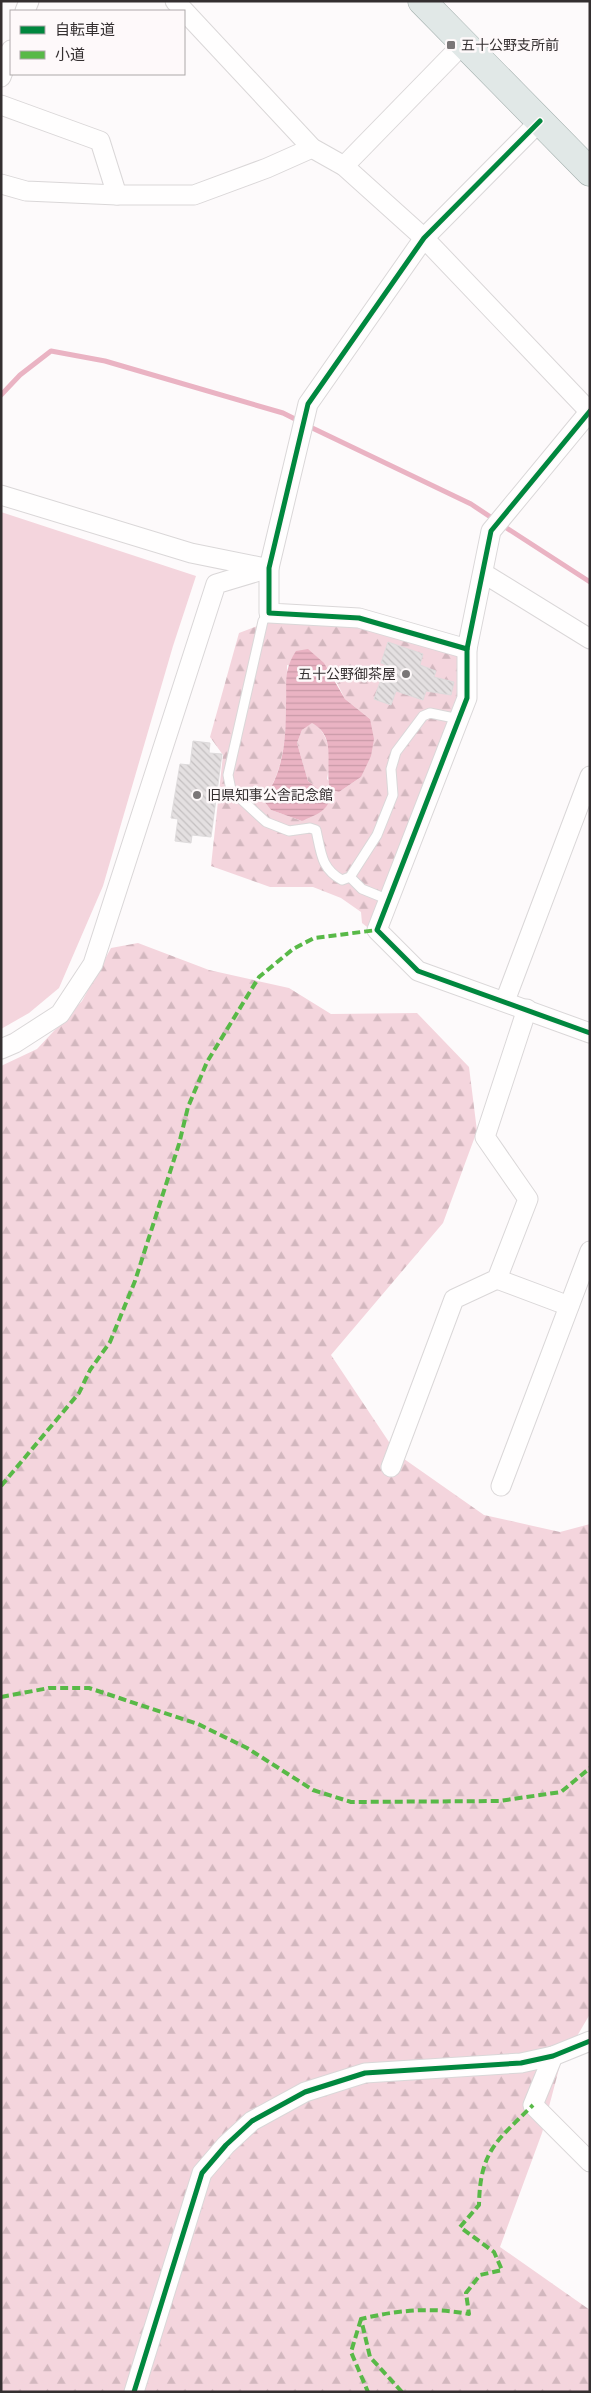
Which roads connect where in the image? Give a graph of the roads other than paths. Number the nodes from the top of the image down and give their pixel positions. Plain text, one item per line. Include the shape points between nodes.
1 (422, 1) edge
2 (185, 12) edge
3 (463, 44) junction
4 (10, 53) edge
5 (1, 78) edge
6 (1, 105) edge
7 (540, 121) junction
8 (312, 148) junction
9 (344, 166) junction
10 (590, 172) edge
11 (1, 184) edge
12 (117, 195) junction
13 (424, 238) junction
14 (590, 411) edge
15 (1, 495) edge
16 (269, 568) junction
17 (483, 573) junction
18 (269, 614) junction
19 (590, 639) edge
20 (467, 649) junction
21 (458, 719) junction
22 (590, 776) edge
23 (350, 877) junction
24 (388, 900) junction
25 (505, 1001) junction
26 (527, 1009) junction
27 (590, 1033) edge
28 (1, 1049) edge
29 (590, 1251) edge
30 (497, 1279) junction
31 (569, 1306) junction
32 (391, 1467) dead end
33 (502, 1486) dead end
34 (590, 2041) edge
35 (553, 2056) junction
36 (590, 2162) edge
37 (134, 2392) edge

1 - 3 main road
2 - 8 street
3 - 7 main road
3 - 9 street
4 - 5 street
6 - 12 street via 100,141
7 - 10 main road
7 - 13 street
8 - 9 street
8 - 12 street via 194,195
9 - 13 street
11 - 12 street via 26,191
13 - 14 street
13 - 16 street via 308,404
14 - 17 street via 491,531
15 - 16 street via 191,553
16 - 18 street
16 - 28 street via 216,584 93,964 60,1014 15,1044
17 - 19 street
17 - 20 street
18 - 20 street via 359,618
18 - 23 lane via 263,621 228,774 231,790 266,822 289,831 316,830 324,864 330,873 342,880
20 - 21 street via 467,698
21 - 23 lane via 430,713 423,716 396,752 391,769 393,795 377,835
21 - 24 street
22 - 25 street
23 - 24 lane via 362,889
24 - 25 street via 377,930 418,971
25 - 26 street
26 - 27 street
26 - 30 street via 485,1137 528,1199
29 - 31 street
30 - 31 street
30 - 32 street via 454,1299
31 - 33 street
34 - 35 street
35 - 36 street via 533,2105
35 - 37 street via 521,2063 365,2073 305,2092 252,2121 202,2173

